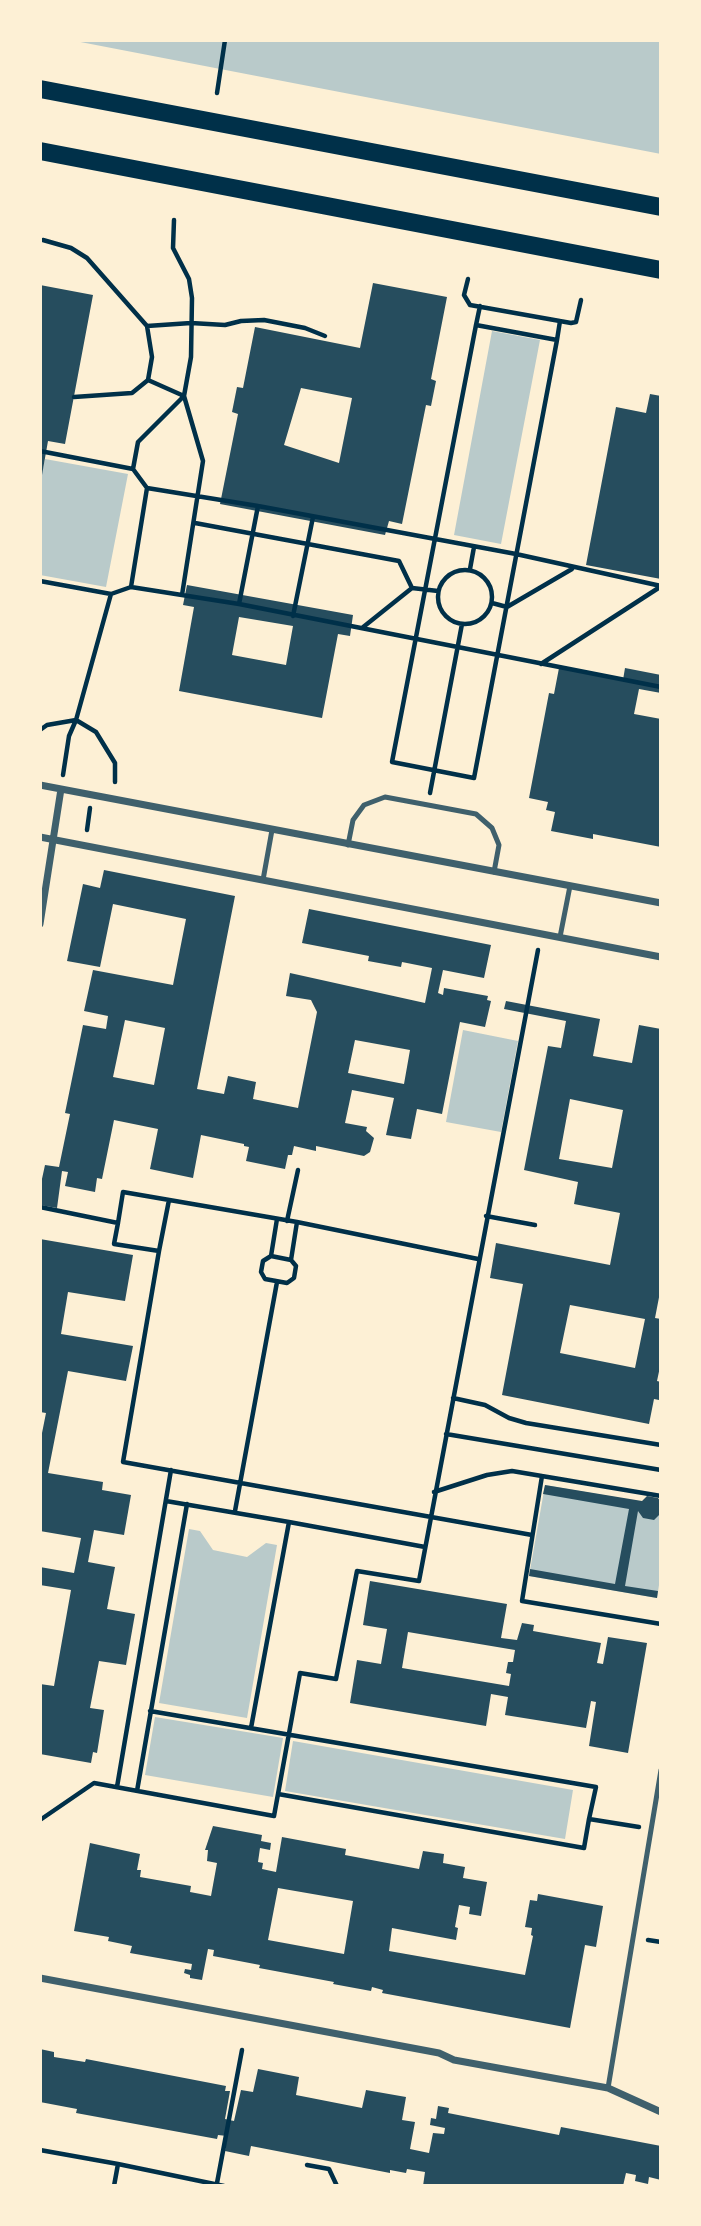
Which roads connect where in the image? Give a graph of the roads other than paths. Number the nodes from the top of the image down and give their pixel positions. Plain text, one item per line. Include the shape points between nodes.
1 (40, 89) edge
2 (40, 151) edge
3 (661, 207) edge
4 (661, 270) edge
5 (40, 785) edge
6 (61, 789) junction
7 (272, 830) junction
8 (40, 837) edge
9 (54, 840) junction
10 (348, 845) junction
11 (495, 872) junction
12 (263, 880) junction
13 (570, 886) junction
14 (661, 903) edge
15 (40, 924) edge
16 (561, 937) junction
17 (661, 957) edge
18 (661, 1770) edge
19 (40, 1978) edge
20 (607, 2088) junction
21 (661, 2112) edge

1 - 3 main road
2 - 4 main road
5 - 6 street
6 - 7 street
6 - 9 street
7 - 10 street
7 - 12 lane
8 - 9 street
9 - 12 street
9 - 15 street
10 - 11 street
10 - 11 lane via 353,820 364,805 385,797 476,814 492,828 499,845
11 - 13 street
12 - 16 street
13 - 14 street
13 - 16 lane
16 - 17 street
18 - 20 lane
19 - 20 street
20 - 21 street

